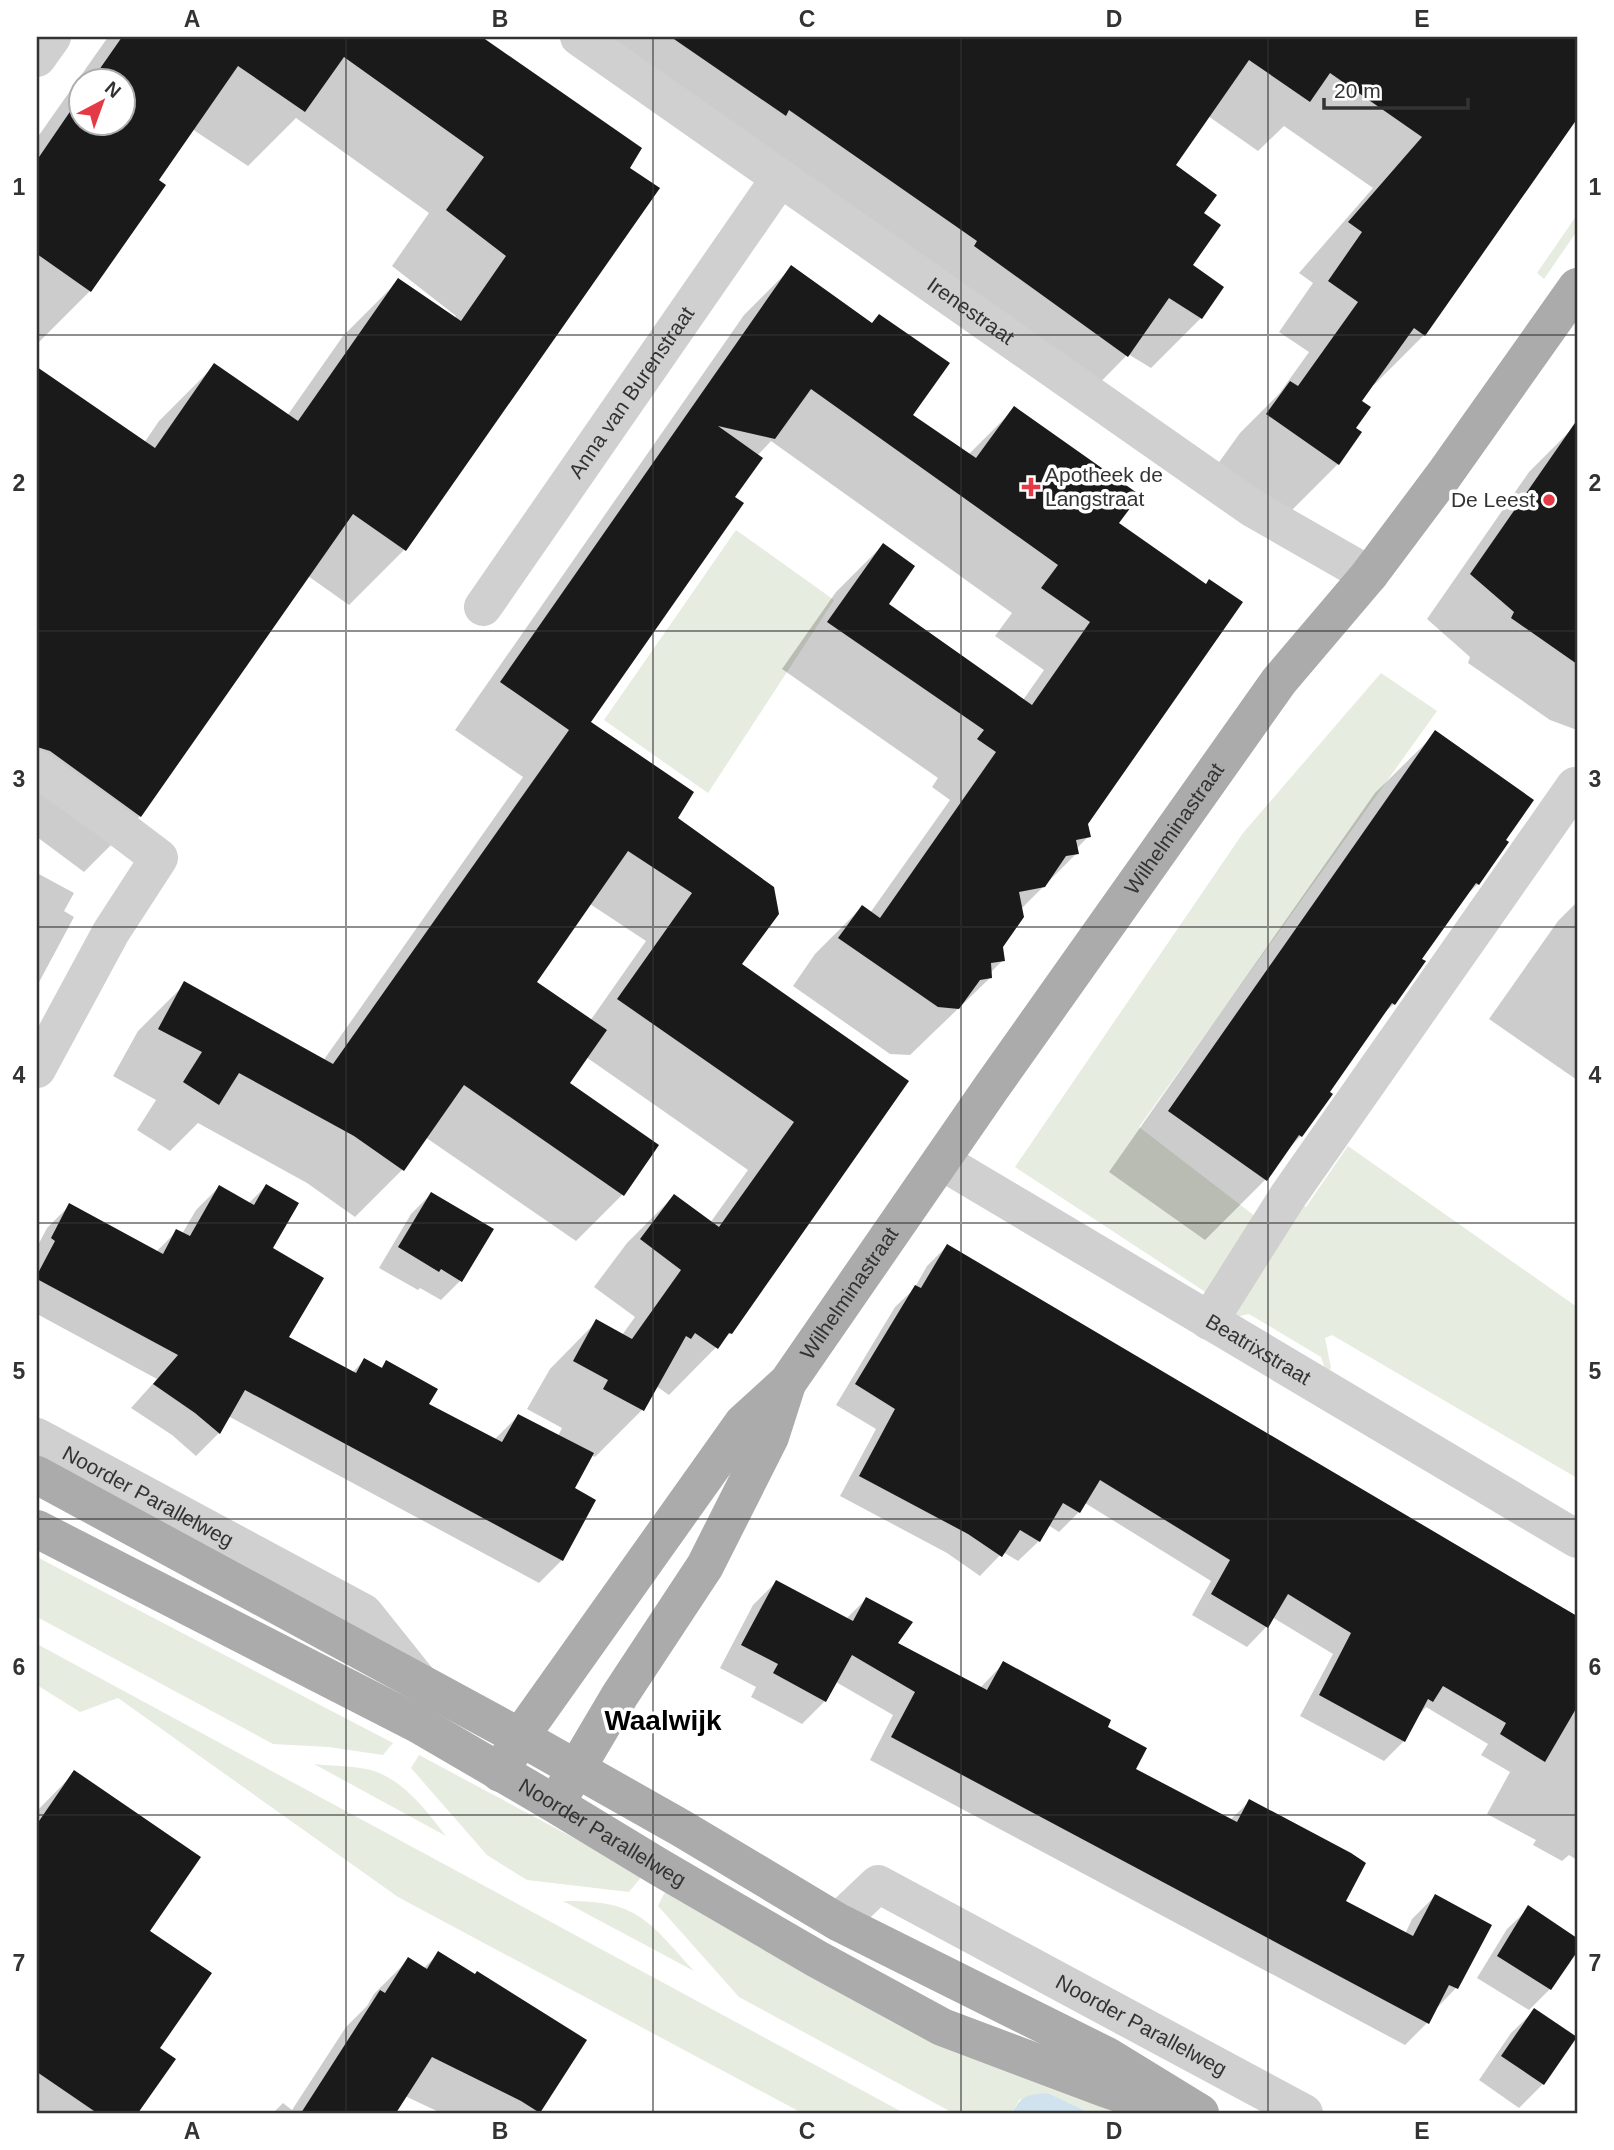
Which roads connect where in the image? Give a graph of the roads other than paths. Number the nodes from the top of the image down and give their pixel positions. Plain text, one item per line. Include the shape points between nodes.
1 (52, 37) edge
2 (579, 37) edge
3 (37, 58) edge
4 (780, 178) junction
5 (1577, 287) edge
6 (1369, 575) junction
7 (484, 607) dead end
8 (37, 769) edge
9 (1575, 786) dead end
10 (37, 1069) edge
11 (941, 1161) junction
12 (1209, 1321) junction
13 (788, 1382) junction
14 (37, 1437) edge
15 (37, 1475) edge
16 (37, 1529) edge
17 (1577, 1539) edge
18 (420, 1683) junction
19 (520, 1737) junction
20 (576, 1770) junction
21 (500, 1773) junction
22 (555, 1804) junction
23 (838, 1922) junction
24 (1179, 2113) edge
25 (1200, 2113) edge
26 (1304, 2113) edge

1 - 3 street
2 - 4 street, Irenestraat
4 - 6 street, Irenestraat via 1252,508
4 - 7 street, Anna van Burenstraat
5 - 6 main road, Wilhelminastraat
6 - 11 main road, Wilhelminastraat via 1279,681
8 - 10 street via 159,858 111,932
9 - 12 street via 1289,1196
11 - 12 street, Beatrixstraat
11 - 13 main road, Wilhelminastraat
12 - 17 street, Beatrixstraat
13 - 19 main road, Wilhelminastraat via 743,1423
13 - 20 main road, Wilhelminastraat via 770,1437 705,1566
14 - 18 street, Noorder Parallelweg via 364,1614
15 - 18 main road, Noorder Parallelweg
16 - 21 main road, Noorder Parallelweg via 418,1724
18 - 19 main road, Noorder Parallelweg
19 - 20 main road, Noorder Parallelweg
19 - 21 main road, Wilhelminastraat
20 - 22 main road, Wilhelminastraat
20 - 23 main road, Noorder Parallelweg
21 - 22 main road, Noorder Parallelweg
22 - 24 main road, Noorder Parallelweg via 942,2027
23 - 25 main road, Noorder Parallelweg via 1107,2056
23 - 26 street, Noorder Parallelweg via 878,1884

